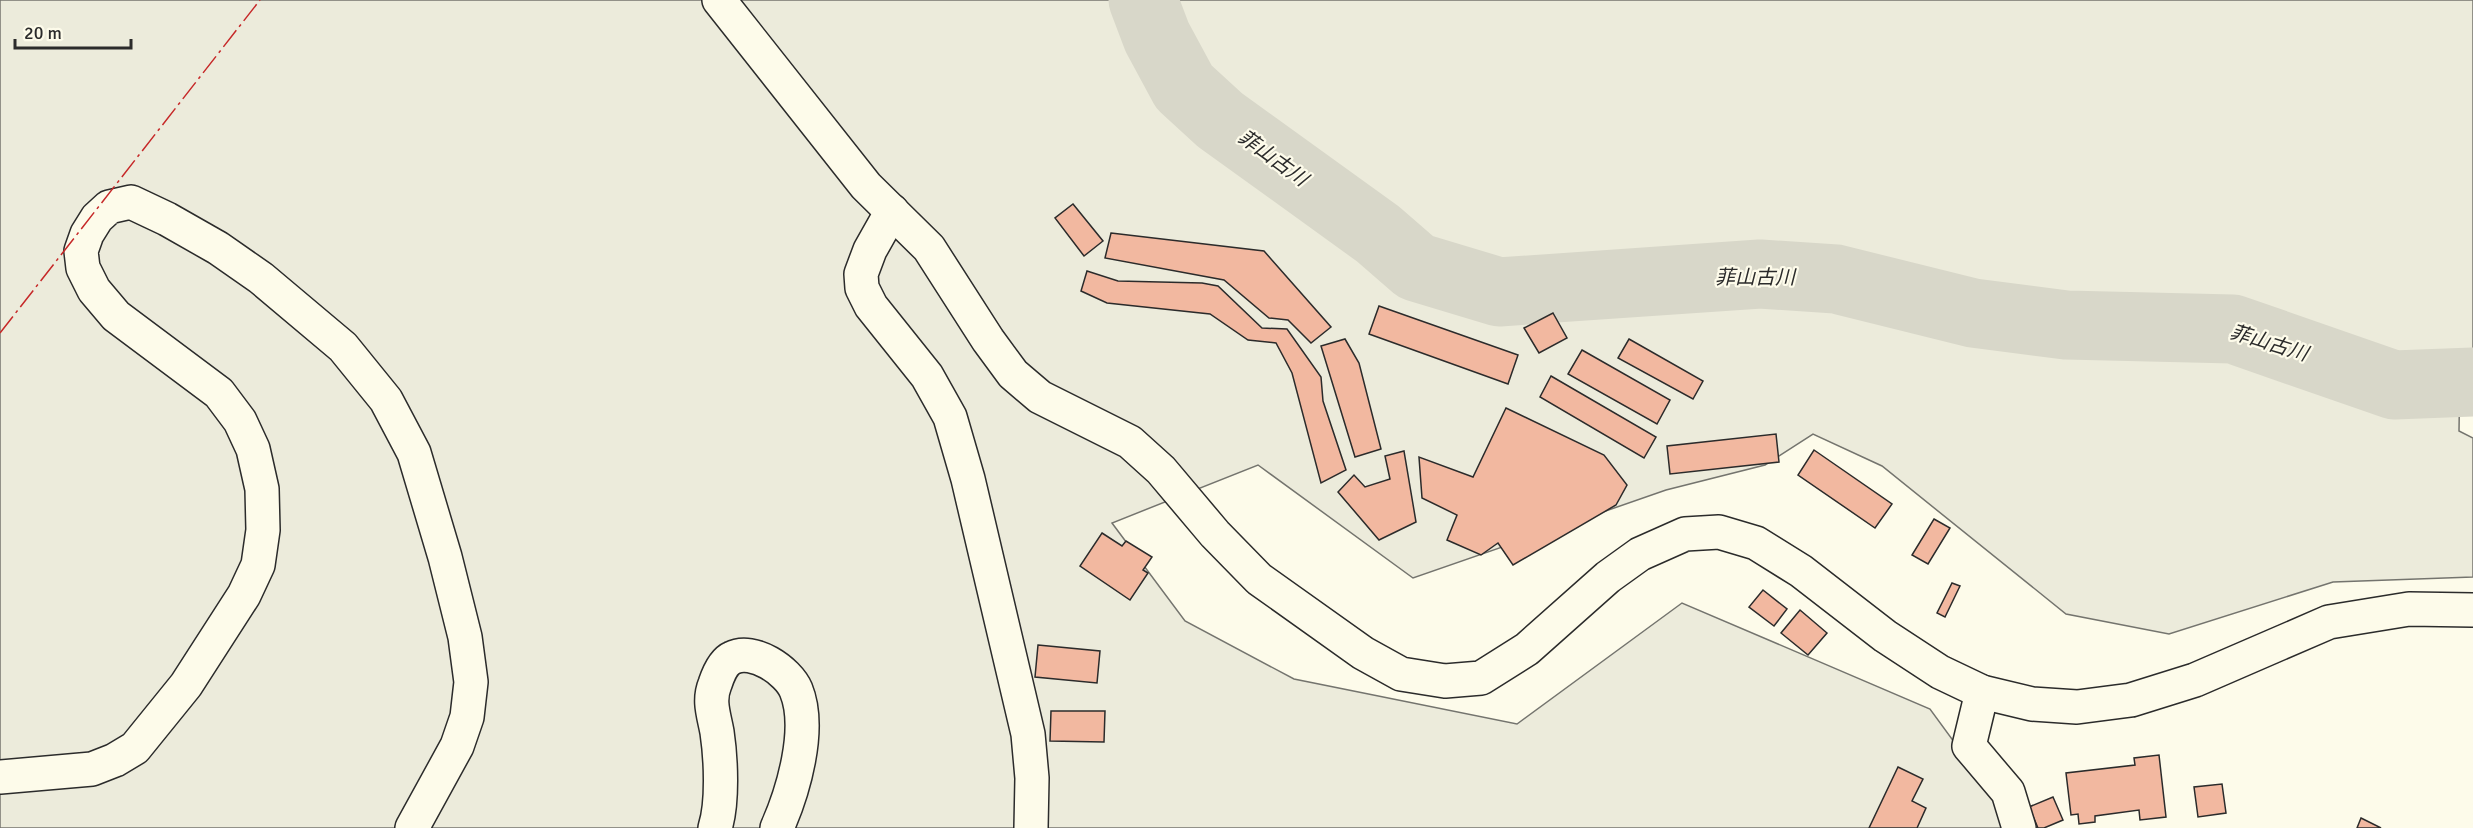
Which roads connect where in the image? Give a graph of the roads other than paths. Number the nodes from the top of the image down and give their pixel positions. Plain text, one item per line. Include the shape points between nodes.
1 (719, 0) edge
2 (892, 211) junction
3 (2473, 610) edge
4 (1982, 692) junction
5 (0, 777) edge
6 (412, 828) edge
7 (715, 828) edge
8 (777, 828) edge
9 (1031, 828) edge
10 (2019, 828) edge

1 - 2 street via 866,186
2 - 4 street via 929,248 1013,374 1040,397 1130,442 1161,470 1259,579 1363,653 1401,674 1445,681 1480,678 1527,649 1640,554 1685,534 1719,532 1756,543 1801,571 1885,636 1940,672
2 - 9 street via 864,266 862,288 876,313 927,376 950,417 1028,734
3 - 4 street via 2409,609 2329,622 2195,680 2131,700 2077,707 2032,704
4 - 10 street via 1969,746 2008,792
5 - 6 street via 92,769 135,748 186,685 244,595 258,565 263,530 262,489 253,449 240,421 219,393 116,316 94,290 83,268 81,251 97,218 110,207 131,202 218,248 261,278 343,347 386,400 414,453 465,637 471,682 467,717 457,746
7 - 8 street via 719,784 717,734 710,699 722,668 731,658 741,655 757,656 775,668 796,690 802,718 795,779

